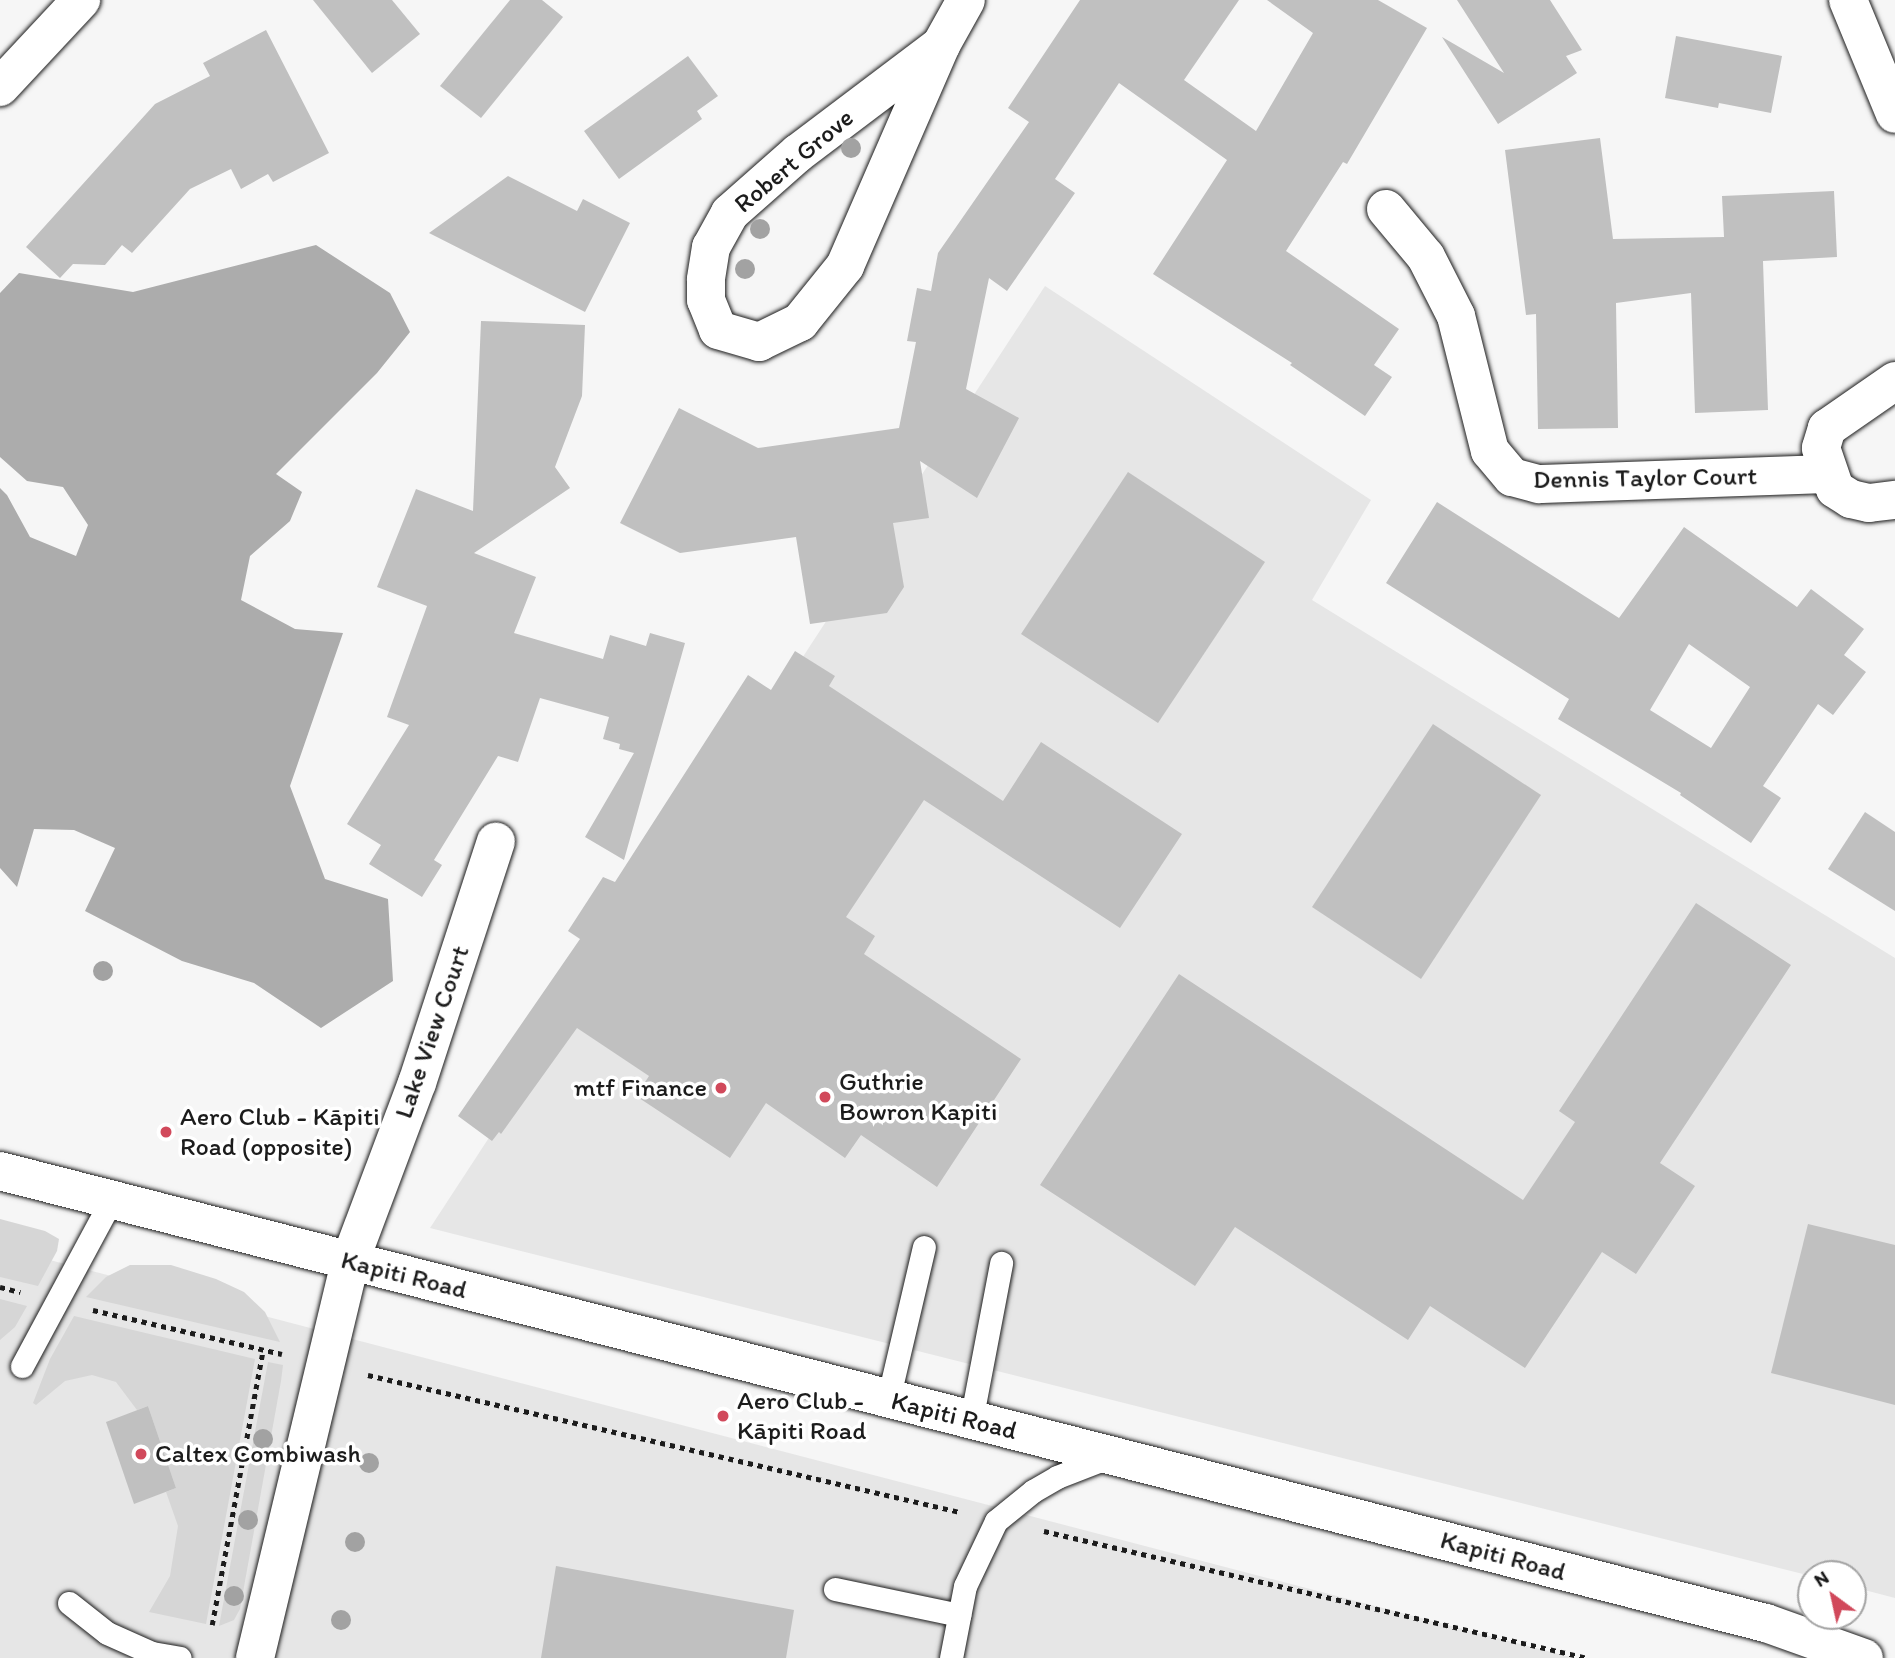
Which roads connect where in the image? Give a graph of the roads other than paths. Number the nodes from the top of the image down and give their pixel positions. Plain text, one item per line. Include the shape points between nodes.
1 (81, 0) edge
2 (966, 0) edge
3 (1848, 0) edge
4 (941, 45) junction
5 (0, 87) edge
6 (1895, 114) edge
7 (1386, 209) dead end
8 (1895, 381) edge
9 (1829, 474) junction
10 (1895, 500) edge
11 (496, 842) dead end
12 (0, 1171) edge
13 (111, 1200) junction
14 (924, 1247) dead end
15 (350, 1261) junction
16 (1001, 1263) dead end
17 (22, 1366) dead end
18 (888, 1400) junction
19 (971, 1421) junction
20 (1114, 1455) junction
21 (835, 1589) dead end
22 (69, 1603) dead end
23 (959, 1615) junction
24 (180, 1658) edge
25 (255, 1658) edge
26 (951, 1658) edge
27 (1864, 1658) edge

1 - 5 street
2 - 4 street, Robert Grove
3 - 6 street
4 - 4 street, Robert Grove via 798,153 730,213 711,247 706,280 706,300 718,330 759,342 800,322 845,266
7 - 9 street, Dennis Taylor Court via 1426,257 1456,316 1490,451 1512,477 1539,484
8 - 9 street via 1828,428 1821,448
9 - 10 street via 1835,489 1851,499 1869,503
11 - 15 street, Lake View Court via 417,1083
12 - 13 street, Kapiti Road
13 - 15 street, Kapiti Road
13 - 17 lane
14 - 18 lane
15 - 18 street, Kapiti Road
15 - 25 street, Lake View Court
16 - 19 lane
18 - 19 street, Kapiti Road
19 - 20 street, Kapiti Road
20 - 23 lane via 1057,1477 996,1521 965,1586
20 - 27 street, Kapiti Road via 1766,1623
21 - 23 lane
22 - 24 lane via 107,1633 152,1653
23 - 26 lane

